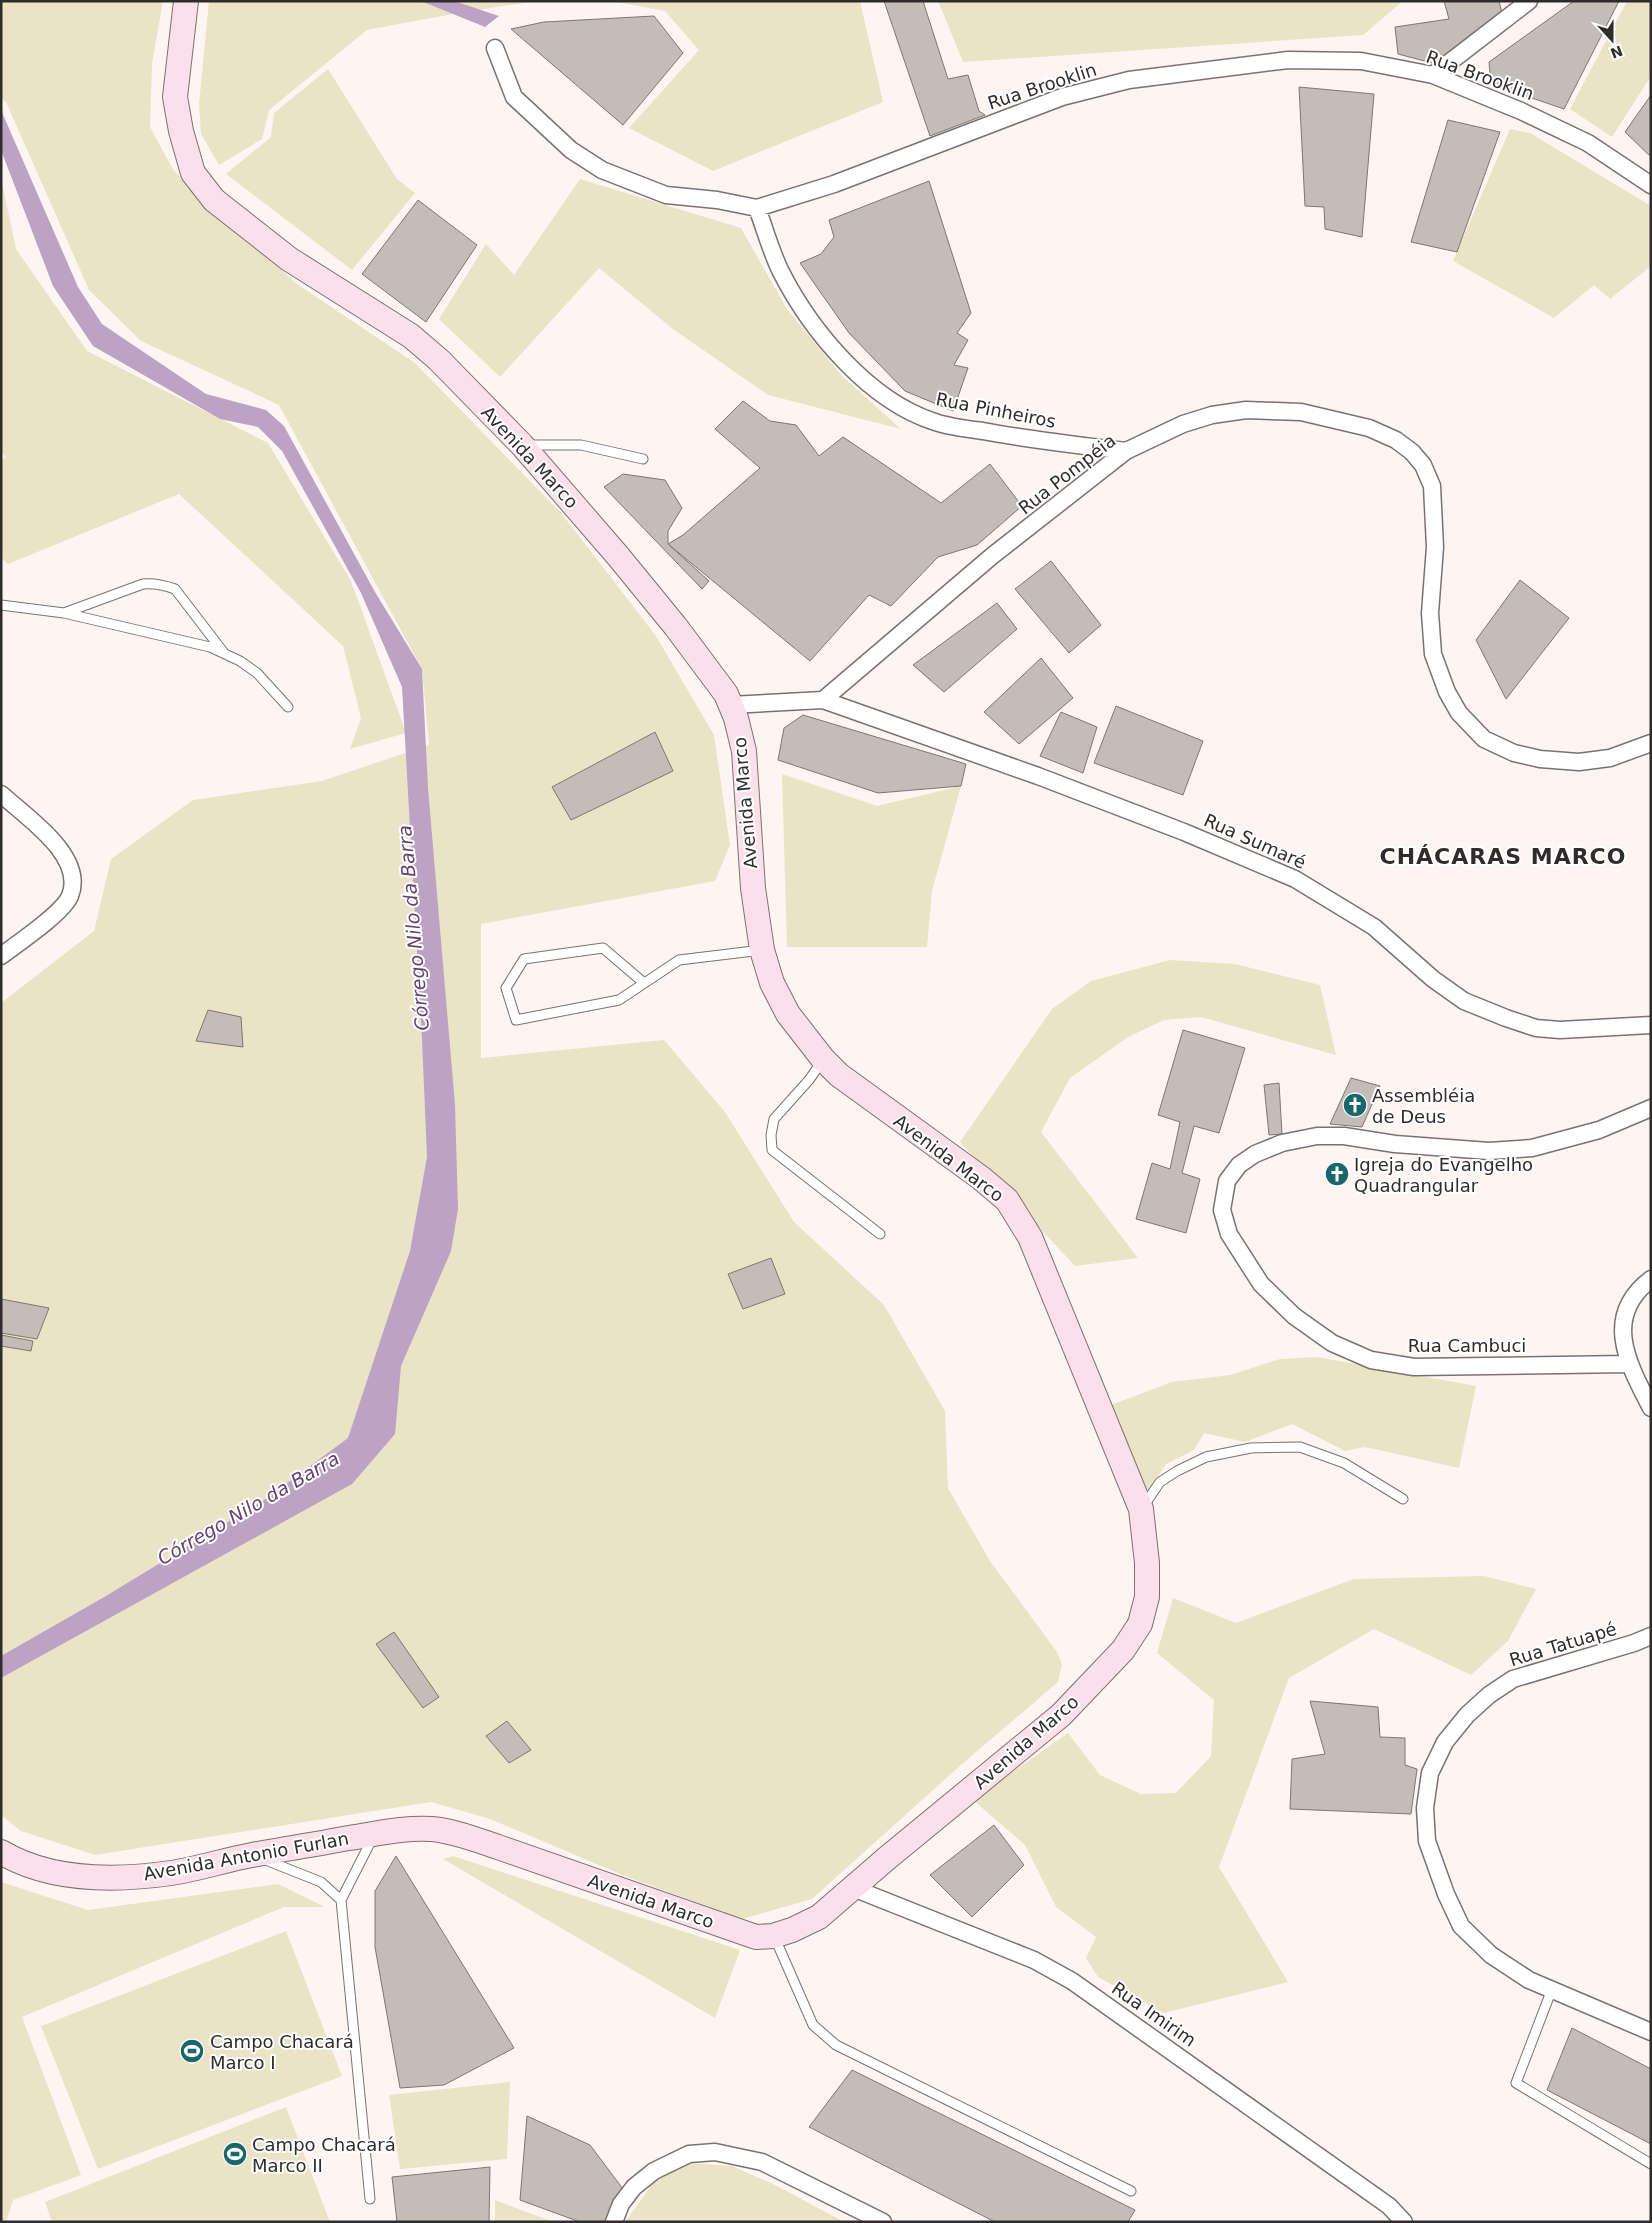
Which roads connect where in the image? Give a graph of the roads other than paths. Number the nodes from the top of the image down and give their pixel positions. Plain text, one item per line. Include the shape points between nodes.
1 (186, 1) edge
2 (1529, 1) edge
3 (496, 48) dead end
4 (1434, 76) junction
5 (1651, 185) edge
6 (757, 208) junction
7 (522, 445) junction
8 (1126, 452) junction
9 (643, 459) dead end
10 (1, 605) edge
11 (64, 613) junction
12 (225, 653) junction
13 (823, 700) junction
14 (730, 705) junction
15 (288, 707) dead end
16 (1651, 743) edge
17 (1, 794) edge
18 (762, 950) junction
19 (1, 956) edge
20 (644, 983) junction
21 (1651, 1025) edge
22 (823, 1060) junction
23 (1651, 1108) edge
24 (880, 1234) dead end
25 (1651, 1279) edge
26 (1628, 1364) junction
27 (1651, 1408) edge
28 (1403, 1499) dead end
29 (1142, 1509) junction
30 (1651, 1636) edge
31 (375, 1834) junction
32 (1, 1852) edge
33 (251, 1855) junction
34 (853, 1888) junction
35 (341, 1900) junction
36 (773, 1936) junction
37 (1552, 1989) junction
38 (1651, 2032) edge
39 (1651, 2164) edge
40 (1131, 2191) dead end
41 (370, 2199) dead end
42 (614, 2222) edge
43 (883, 2222) edge
44 (1404, 2222) edge

1 - 7 main road, Avenida Marco via 175,97 193,173 214,200 289,260 411,336
2 - 4 street
3 - 6 street, Rua Brooklin via 514,97 571,150 602,170 666,195
4 - 5 street, Rua Brooklin via 1521,110 1588,144
4 - 6 street, Rua Brooklin via 1361,61 1288,60 1129,80 1062,97 834,184
6 - 8 street, Rua Pinheiros via 781,271 818,332 835,352 892,400 934,422 1029,440
7 - 9 lane via 581,445
7 - 14 main road, Avenida Marco via 671,620 709,669
8 - 13 street, Rua Pompéia via 992,556
8 - 16 street, Rua Pompéia via 1183,424 1246,410 1301,412 1368,428 1396,440 1423,465 1432,486 1434,547 1430,613 1433,654 1447,692 1459,713 1484,739 1514,753 1540,759 1579,762 1610,758
10 - 11 lane
11 - 12 lane via 193,642
11 - 12 lane via 143,584 167,586 175,589
12 - 15 lane via 257,673
13 - 14 street
13 - 21 street, Rua Sumaré via 1056,783 1295,879 1374,927 1433,979 1464,1001 1506,1018 1536,1028 1560,1030
14 - 18 main road, Avenida Marco via 744,752 753,888
17 - 19 street via 53,841 66,857 73,882 70,896 57,912
18 - 20 lane via 679,960
18 - 22 main road, Avenida Marco via 772,983 788,1014
20 - 20 lane via 619,1000 516,1020 506,988 524,959 604,948
22 - 24 lane via 774,1119 772,1150
22 - 29 main road, Avenida Marco via 1007,1200 1030,1237
23 - 26 street, Rua Cambuci via 1598,1130 1532,1148 1489,1151 1395,1144 1344,1136 1317,1136 1282,1143 1239,1164 1227,1182 1222,1210 1229,1234 1261,1284 1294,1316 1332,1343 1371,1360 1414,1367
25 - 26 street via 1631,1298 1624,1317 1623,1342
26 - 27 street
28 - 29 lane via 1344,1463 1300,1448 1251,1448 1206,1457 1177,1471 1160,1482
29 - 34 main road, Avenida Marco via 1147,1597 1140,1624 1123,1650 1061,1715
30 - 37 street, Rua Tatuapé via 1513,1679 1466,1715 1445,1742 1430,1772 1425,1808 1427,1841 1461,1926 1491,1955 1529,1980
31 - 33 main road, Avenida Antonio Furlan
31 - 35 lane
31 - 36 main road, Avenida Marco via 433,1829 460,1835 756,1937
32 - 33 main road, Avenida Antonio Furlan via 50,1872 103,1878 172,1873
33 - 35 lane via 321,1882
34 - 36 main road, Avenida Marco via 819,1917
34 - 44 street, Rua Imirim via 1034,1960 1072,1981 1389,2206
35 - 41 lane
36 - 40 lane via 813,2025 836,2045
37 - 38 street, Rua Tatuapé
37 - 39 lane via 1516,2083
42 - 43 street via 621,2204 634,2187 654,2170 690,2154 715,2152 762,2162

